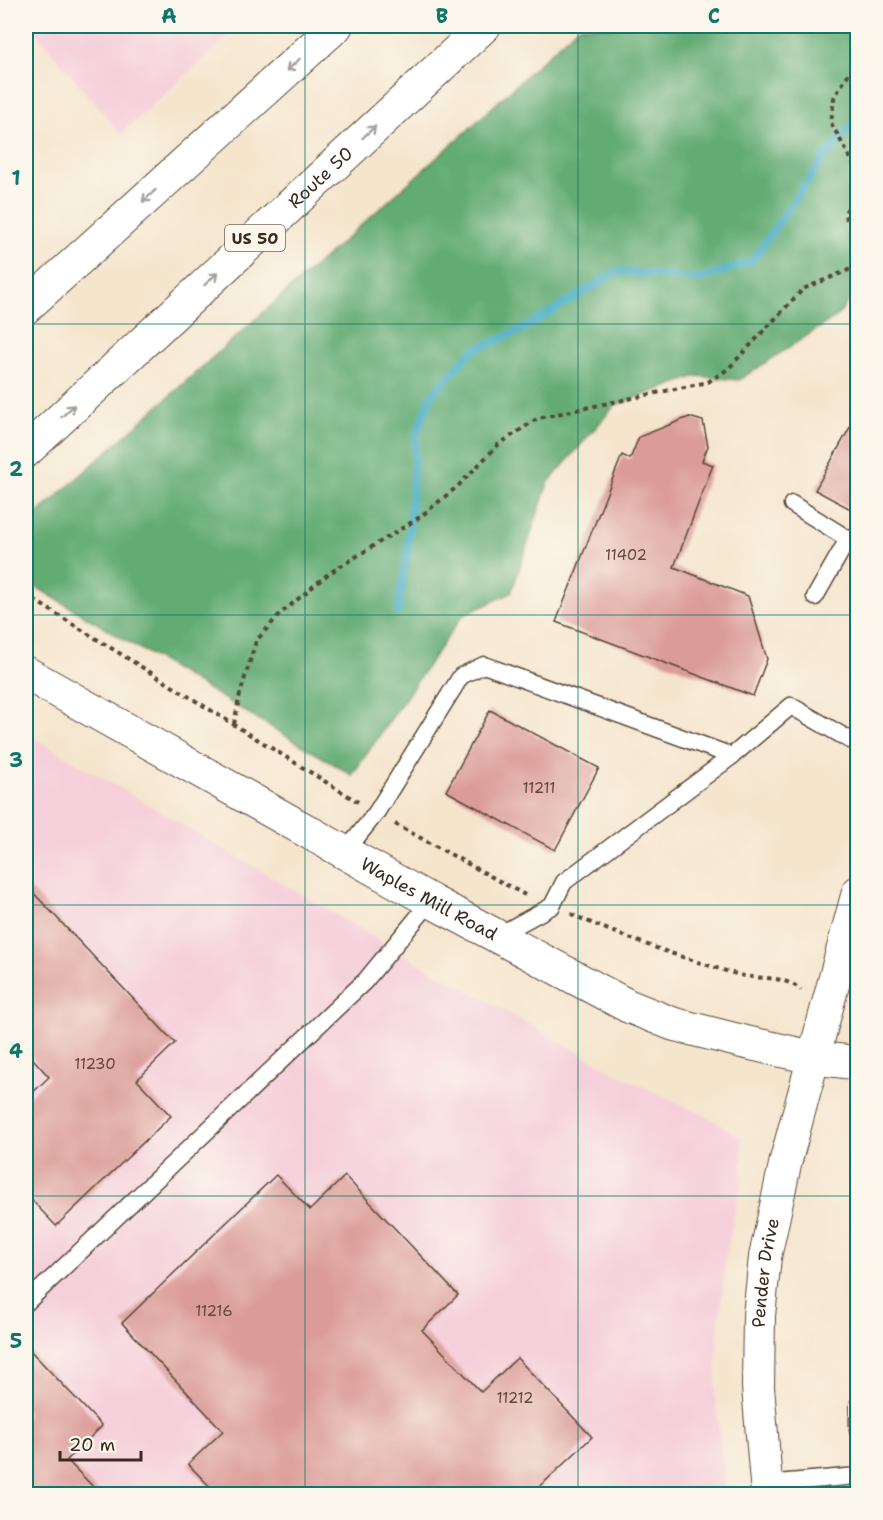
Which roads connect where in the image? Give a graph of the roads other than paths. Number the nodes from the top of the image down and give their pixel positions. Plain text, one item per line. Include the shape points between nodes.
1 (336, 26) edge
2 (484, 26) edge
3 (26, 308) edge
4 (26, 451) edge
5 (792, 504) dead end
6 (815, 597) dead end
7 (26, 673) edge
8 (850, 740) dead end
9 (732, 756) junction
10 (345, 852) junction
11 (858, 892) edge
12 (431, 901) junction
13 (497, 936) junction
14 (815, 1058) junction
15 (858, 1063) edge
16 (26, 1304) edge
17 (858, 1405) edge
18 (858, 1431) edge
19 (858, 1476) edge
20 (766, 1489) edge

1 -> 3 main road
4 -> 2 main road, Route 50 / US 50
5 - 6 lane via 848,539
7 - 10 main road, Waples Mill Road
8 - 9 lane via 792,706
9 - 10 lane via 484,664 461,676 376,813
9 - 13 lane via 564,882 552,906
10 - 12 main road, Waples Mill Road
11 - 14 street, Pender Drive
12 - 13 main road, Waples Mill Road
12 - 16 lane via 365,981
13 - 14 main road, Waples Mill Road via 628,1006 664,1020
14 - 15 main road, Waples Mill Road
14 - 20 street, Pender Drive via 786,1160 765,1257 758,1387
17 - 18 lane
19 - 20 lane

